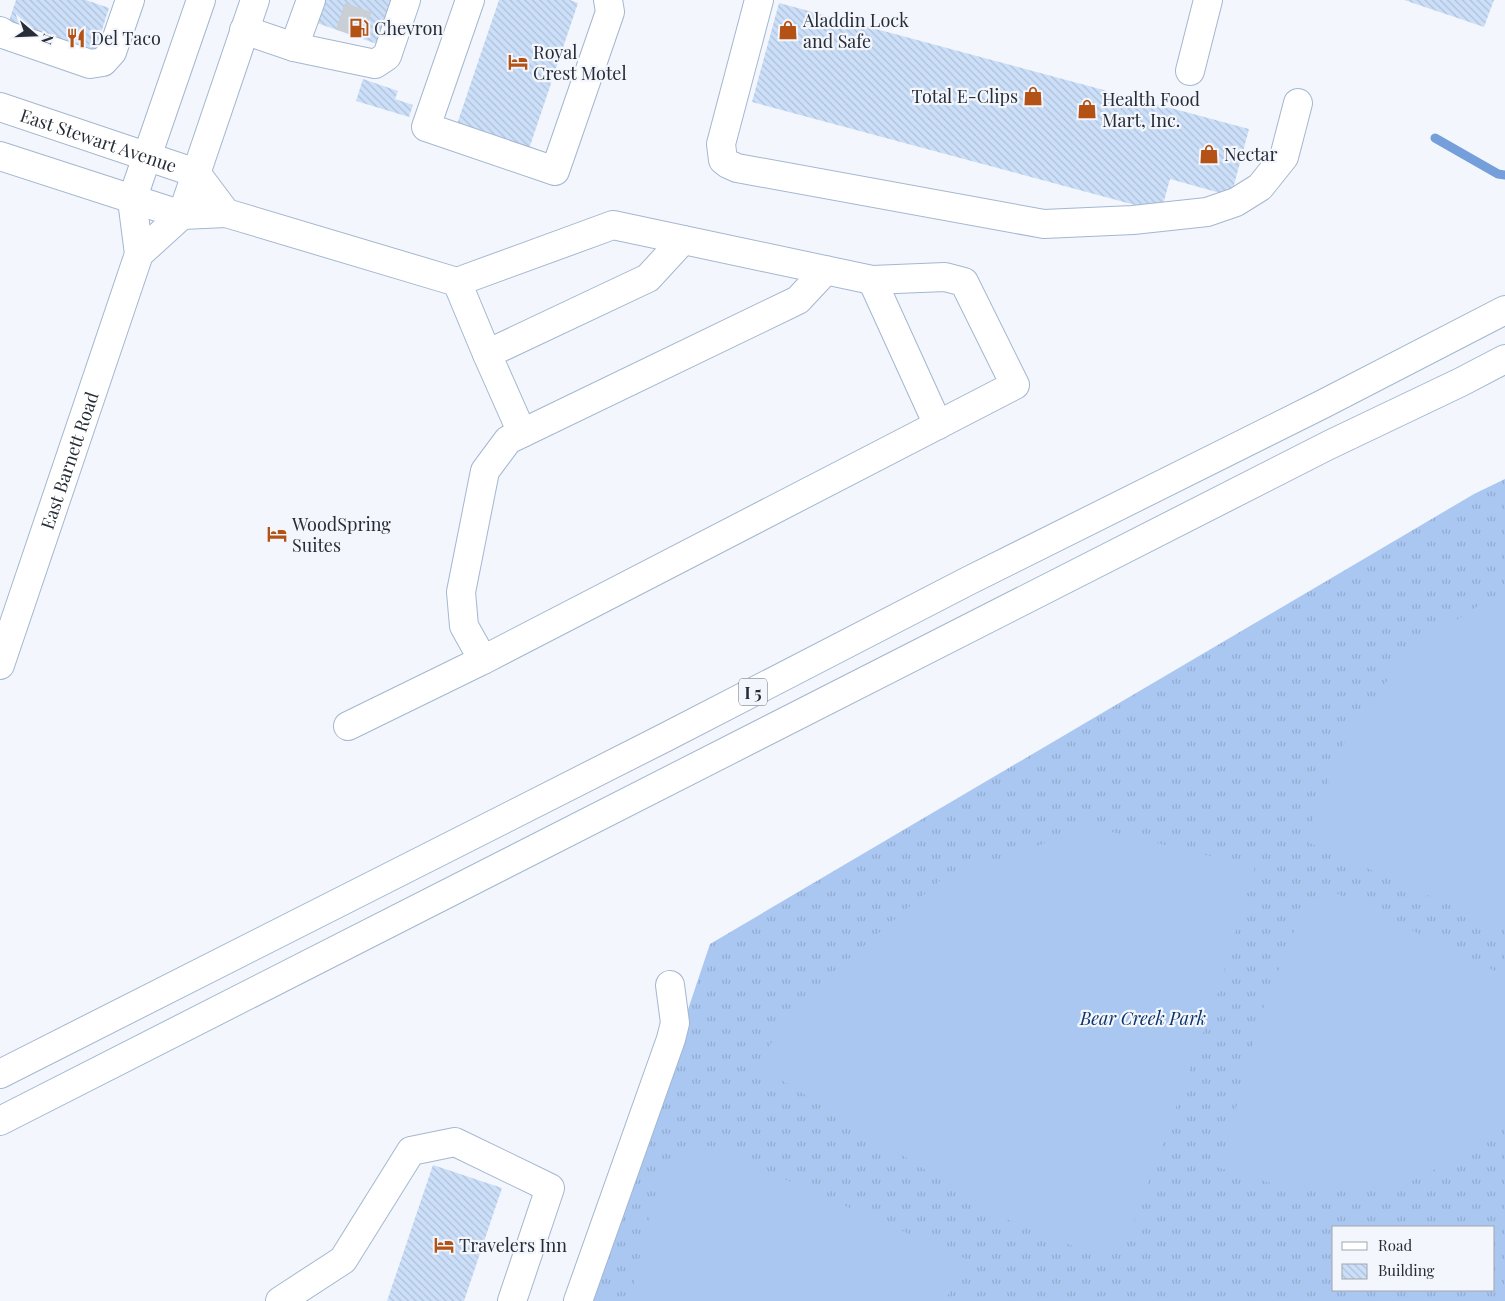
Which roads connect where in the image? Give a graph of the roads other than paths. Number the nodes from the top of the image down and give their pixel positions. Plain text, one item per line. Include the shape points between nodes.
1 (130, 0) edge
2 (200, 0) edge
3 (254, 0) edge
4 (311, 0) edge
5 (406, 0) edge
6 (470, 0) edge
7 (608, 0) edge
8 (759, 0) edge
9 (1208, 0) edge
10 (244, 30) junction
11 (0, 31) edge
12 (294, 48) junction
13 (1190, 71) dead end
14 (1298, 103) dead end
15 (0, 107) edge
16 (0, 156) edge
17 (147, 156) junction
18 (196, 173) junction
19 (132, 200) junction
20 (226, 212) junction
21 (182, 215) junction
22 (683, 240) junction
23 (139, 254) junction
24 (826, 270) junction
25 (872, 280) junction
26 (457, 282) junction
27 (1505, 310) edge
28 (487, 354) junction
29 (1505, 359) edge
30 (938, 425) junction
31 (522, 433) junction
32 (483, 660) junction
33 (0, 665) edge
34 (348, 726) dead end
35 (670, 985) dead end
36 (0, 1074) edge
37 (0, 1121) edge
38 (280, 1301) edge
39 (512, 1301) edge
40 (578, 1301) edge

1 - 11 main road via 112,52 103,62 90,64
2 - 17 main road, East Barnett Road
3 - 10 main road, East Barnett Road
4 - 12 main road
5 - 12 main road via 387,56 375,64 345,46
6 - 7 main road via 426,127 555,171 610,12
8 - 14 main road via 721,144 722,160 737,168 1044,224 1133,220 1207,212 1236,202 1260,187 1284,157
9 - 13 main road
10 - 12 main road
10 - 18 main road, East Barnett Road
15 - 17 main road, East Stewart Avenue
16 - 19 main road
17 - 18 main road, East Stewart Avenue
17 - 19 main road, East Barnett Road
18 - 20 main road
18 - 21 main road, East Barnett Road
19 - 21 main road
19 - 23 main road, East Barnett Road
20 - 21 main road
20 - 26 main road
21 - 23 main road, East Barnett Road
22 - 24 main road
22 - 26 main road via 612,225
22 - 28 main road via 648,278
23 - 33 main road, East Barnett Road
24 - 25 main road
24 - 31 main road via 798,300
25 - 30 main road
25 - 30 main road via 945,277 964,282 1015,385
26 - 28 main road
27 - 36 main road, I 5
28 - 31 main road
29 - 37 main road, I 5
30 - 32 main road
31 - 32 main road via 508,440 485,471 461,592 464,626
32 - 34 main road
35 - 40 main road via 676,1023
38 - 39 main road via 342,1260 411,1151 455,1142 550,1188

